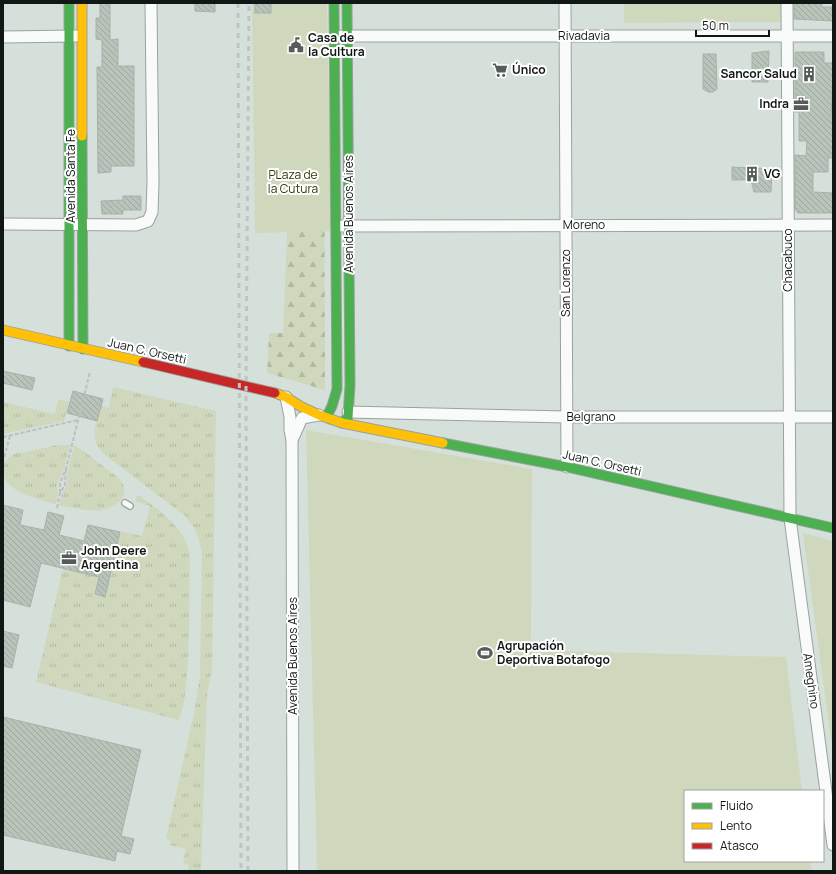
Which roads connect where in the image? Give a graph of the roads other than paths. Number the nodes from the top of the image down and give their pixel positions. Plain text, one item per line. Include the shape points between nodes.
1 (69, 3) edge
2 (82, 3) edge
3 (151, 3) edge
4 (334, 3) edge
5 (347, 3) edge
6 (565, 3) edge
7 (787, 3) edge
8 (69, 36) junction
9 (82, 36) junction
10 (335, 36) junction
11 (348, 36) junction
12 (565, 36) junction
13 (787, 36) junction
14 (833, 36) edge
15 (3, 37) edge
16 (3, 224) edge
17 (69, 224) junction
18 (83, 225) junction
19 (788, 225) junction
20 (833, 225) edge
21 (336, 226) junction
22 (349, 226) junction
23 (566, 226) junction
24 (3, 330) edge
25 (69, 346) junction
26 (83, 349) junction
27 (286, 397) junction
28 (312, 402) dead end
29 (329, 406) junction
30 (348, 412) junction
31 (319, 415) junction
32 (567, 417) junction
33 (789, 417) junction
34 (833, 417) edge
35 (330, 419) junction
36 (342, 423) junction
37 (365, 427) junction
38 (292, 440) junction
39 (567, 467) junction
40 (790, 518) junction
41 (833, 528) edge
42 (833, 845) edge
43 (293, 871) edge

1 - 8 main road, Avenida Santa Fe
2 - 9 main road, Avenida Santa Fe
3 - 18 street via 152,212 148,221 136,225
4 - 10 main road, Avenida Buenos Aires
5 - 11 main road, Avenida Buenos Aires
6 - 12 street, San Lorenzo
7 - 13 street, Chacabuco
8 - 9 street
8 - 15 street
8 - 17 main road, Avenida Santa Fe
9 - 18 main road, Avenida Santa Fe
10 - 11 street, Rivadavia
10 - 21 main road, Avenida Buenos Aires
11 - 12 street, Rivadavia
11 - 22 main road, Avenida Buenos Aires
12 - 13 street, Rivadavia
12 - 23 street, San Lorenzo
13 - 14 street, Rivadavia
13 - 19 street, Chacabuco
16 - 17 street
17 - 18 street
17 - 25 main road, Avenida Santa Fe
18 - 26 main road, Avenida Santa Fe
19 - 20 street, Moreno
19 - 23 street, Moreno
19 - 33 street, Chacabuco
21 - 22 street, Moreno
21 - 29 main road, Avenida Buenos Aires via 337,388
22 - 23 street, Moreno
22 - 30 main road, Avenida Buenos Aires
23 - 32 street, San Lorenzo
24 - 25 main road, Juan C. Orsetti
25 - 26 main road, Juan C. Orsetti
26 - 27 main road, Juan C. Orsetti via 240,384
27 - 28 main road, Juan C. Orsetti via 295,396
27 - 31 main road, Juan C. Orsetti
27 - 38 street, Avenida Buenos Aires
29 - 30 main road, Juan C. Orsetti
29 - 35 main road, Avenida Buenos Aires
30 - 32 street, Belgrano
30 - 36 main road, Avenida Buenos Aires
30 - 37 main road, Juan C. Orsetti
31 - 35 main road, Juan C. Orsetti
31 - 38 street, Avenida Buenos Aires via 302,418
32 - 33 street, Belgrano
32 - 39 street, San Lorenzo
33 - 34 street, Belgrano
33 - 40 street, Chacabuco
35 - 36 main road, Juan C. Orsetti
36 - 37 main road, Juan C. Orsetti
37 - 39 main road, Juan C. Orsetti
38 - 43 street, Avenida Buenos Aires
39 - 40 main road, Juan C. Orsetti
40 - 41 main road, Juan C. Orsetti
40 - 42 street, Ameghino

